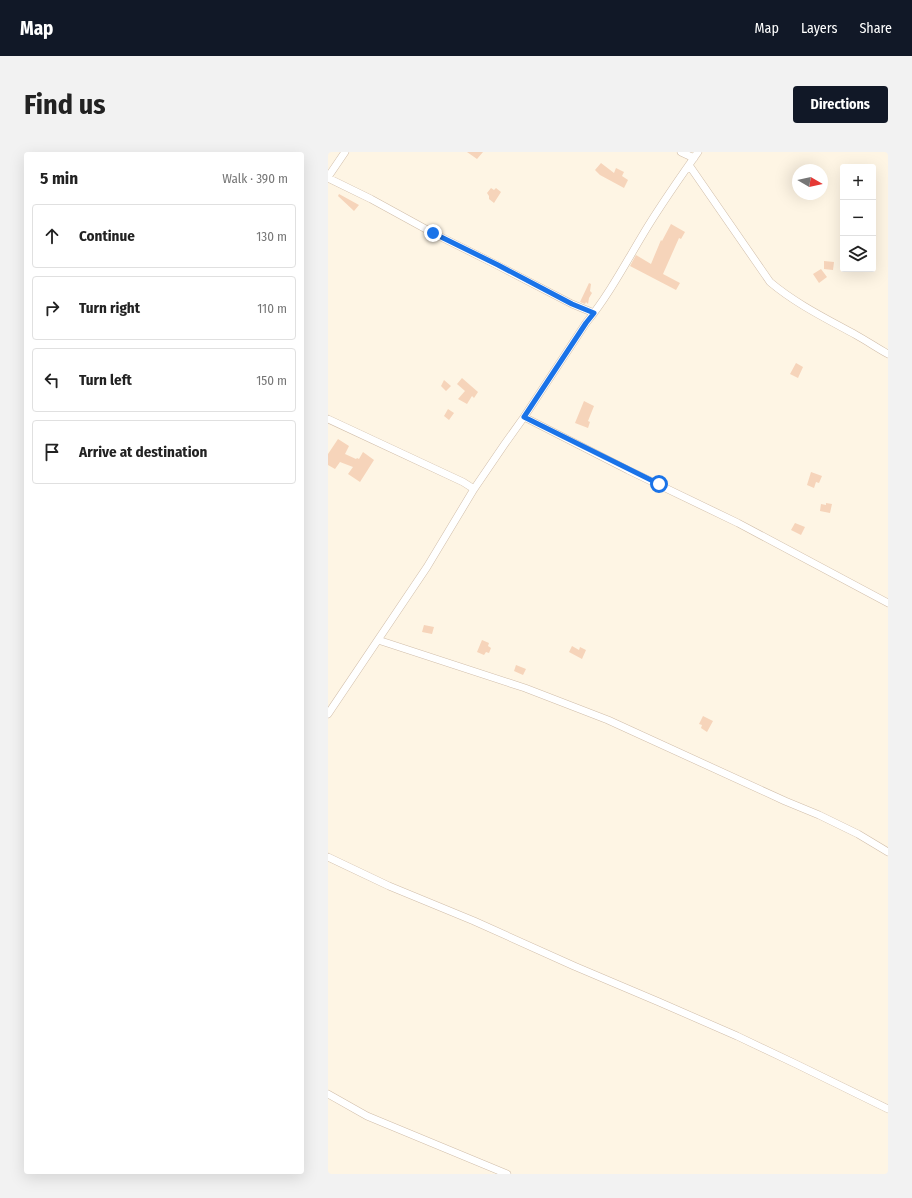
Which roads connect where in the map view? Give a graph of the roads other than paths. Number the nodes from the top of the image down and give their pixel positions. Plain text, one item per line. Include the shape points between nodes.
1 (345, 152) edge
2 (681, 152) edge
3 (698, 152) edge
4 (691, 162) junction
5 (328, 177) edge
6 (594, 313) junction
7 (888, 354) edge
8 (524, 417) junction
9 (328, 419) edge
10 (474, 489) junction
11 (888, 603) edge
12 (378, 640) junction
13 (329, 712) edge
14 (888, 852) edge
15 (328, 857) edge
16 (328, 1094) edge
17 (888, 1109) edge
18 (507, 1174) edge

1 - 5 street
2 - 4 street
3 - 4 street
4 - 6 street
4 - 7 street via 770,282 785,294
5 - 6 street via 433,233
6 - 8 street
8 - 10 street
8 - 11 street via 744,526
9 - 10 street
10 - 12 street via 427,567
12 - 13 street
12 - 14 street via 525,688 608,720 836,823
15 - 17 street via 389,886 737,1036
16 - 18 street via 366,1116

